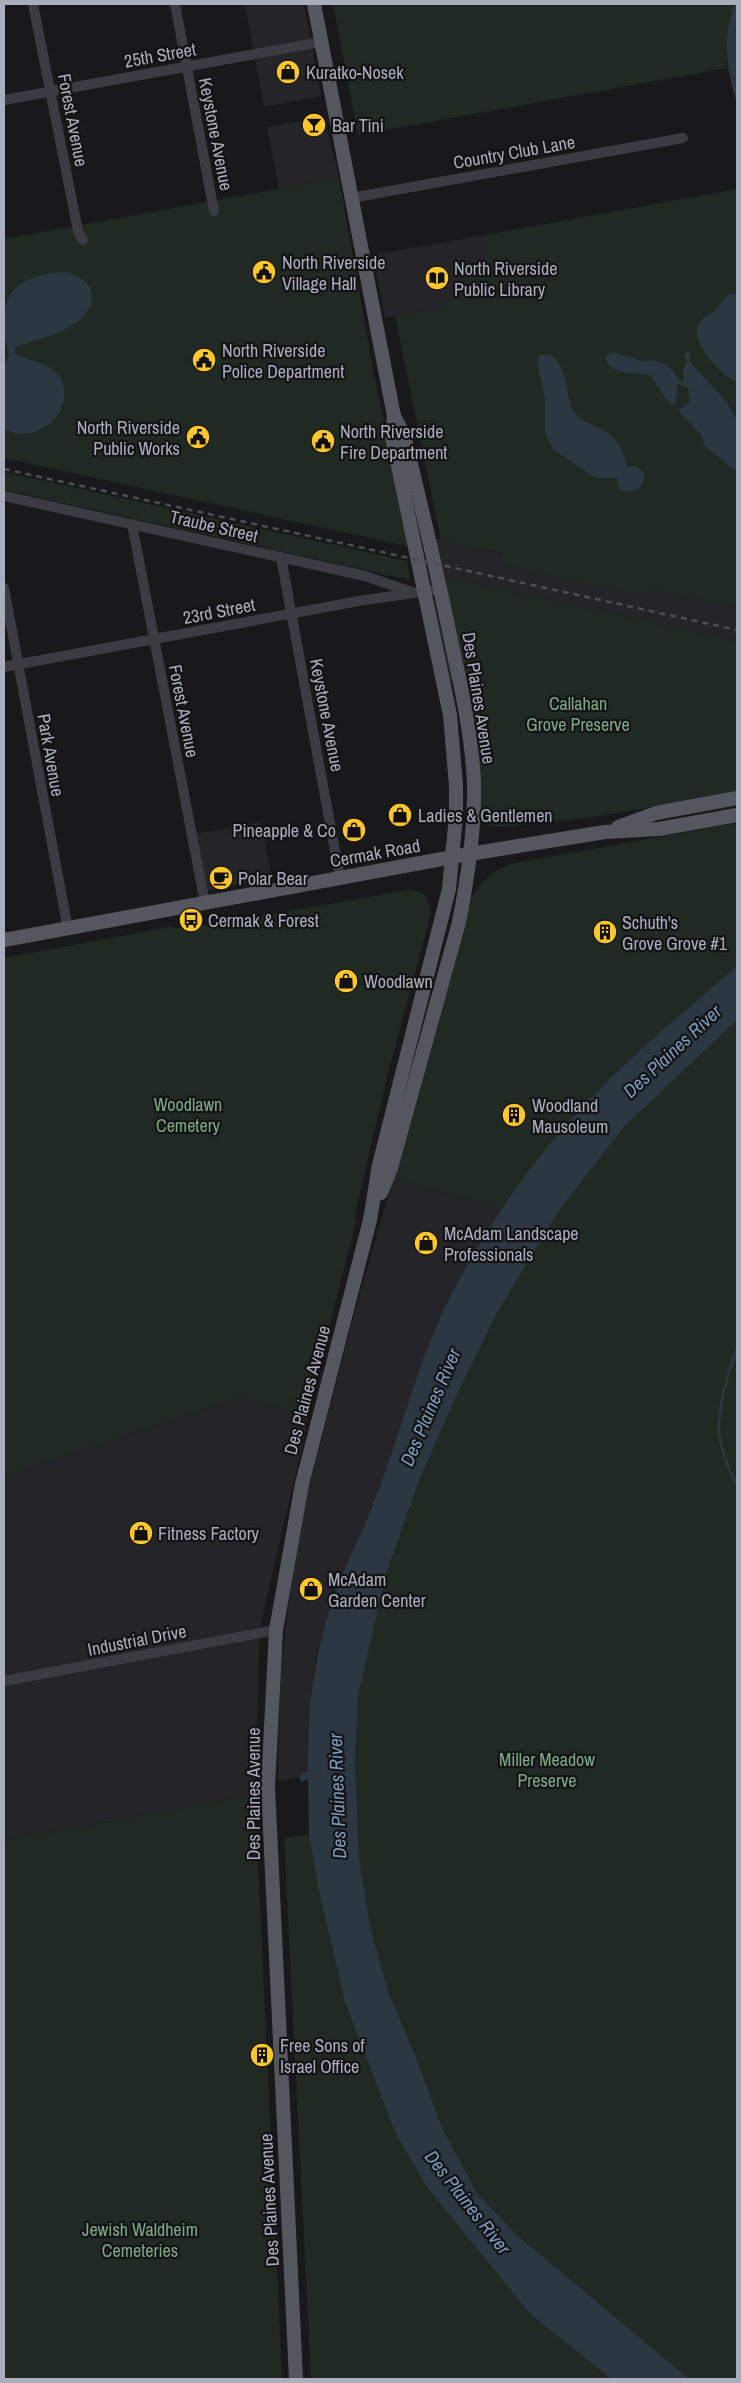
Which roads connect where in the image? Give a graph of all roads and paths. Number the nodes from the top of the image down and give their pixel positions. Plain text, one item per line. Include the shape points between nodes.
1 (34, 4) edge
2 (175, 4) edge
3 (314, 4) edge
4 (321, 42) junction
5 (187, 67) junction
6 (50, 92) junction
7 (4, 100) edge
8 (683, 138) dead end
9 (352, 198) junction
10 (214, 211) dead end
11 (83, 240) dead end
12 (394, 416) junction
13 (4, 496) edge
14 (132, 524) junction
15 (281, 557) junction
16 (4, 588) edge
17 (440, 588) junction
18 (420, 592) junction
19 (291, 614) junction
20 (154, 640) junction
21 (18, 664) junction
22 (4, 667) edge
23 (737, 798) edge
24 (737, 815) edge
25 (605, 832) junction
26 (469, 854) junction
27 (452, 858) junction
28 (340, 878) junction
29 (205, 903) junction
30 (68, 928) junction
31 (4, 940) edge
32 (370, 1220) junction
33 (276, 1630) junction
34 (4, 1681) edge
35 (296, 2379) edge

1 - 6 street, Forest Avenue
2 - 5 street, Keystone Avenue
3 - 4 main road, Des Plaines Avenue
4 - 5 street, 25th Street
4 - 9 main road, Des Plaines Avenue
5 - 6 street, 25th Street
5 - 10 street, Keystone Avenue
6 - 7 street, 25th Street
6 - 11 street, Forest Avenue via 78,231
8 - 9 street, Country Club Lane
9 - 12 main road, Des Plaines Avenue
12 - 17 main road, Des Plaines Avenue via 404,435
12 - 18 main road, Des Plaines Avenue via 392,436
13 - 14 street, Traube Street
14 - 15 street, Traube Street
14 - 20 street, Forest Avenue
15 - 18 street, Traube Street
15 - 19 street, Keystone Avenue
16 - 21 street, Park Avenue
17 - 18 street, 23rd Street
17 - 26 main road, Des Plaines Avenue via 470,735 474,783
18 - 19 street, 23rd Street
18 - 27 main road, Des Plaines Avenue via 452,736 456,796
19 - 20 street, 23rd Street
19 - 28 street, Keystone Avenue
20 - 21 street, 23rd Street
20 - 29 street, Forest Avenue
21 - 22 street, 23rd Street
21 - 30 street, Park Avenue
23 - 25 main road, Cermak Road via 656,813
24 - 25 main road, Cermak Road via 659,829
25 - 26 main road, Cermak Road
26 - 27 main road, Cermak Road
26 - 32 main road, Des Plaines Avenue via 459,922 438,1000 391,1168
27 - 28 main road, Cermak Road
27 - 32 main road, Des Plaines Avenue via 446,907 379,1165
28 - 29 main road, Cermak Road
29 - 30 main road, Cermak Road
30 - 31 main road, Cermak Road
32 - 33 main road, Des Plaines Avenue via 302,1484
33 - 34 street, Industrial Drive
33 - 35 main road, Des Plaines Avenue via 268,1787

